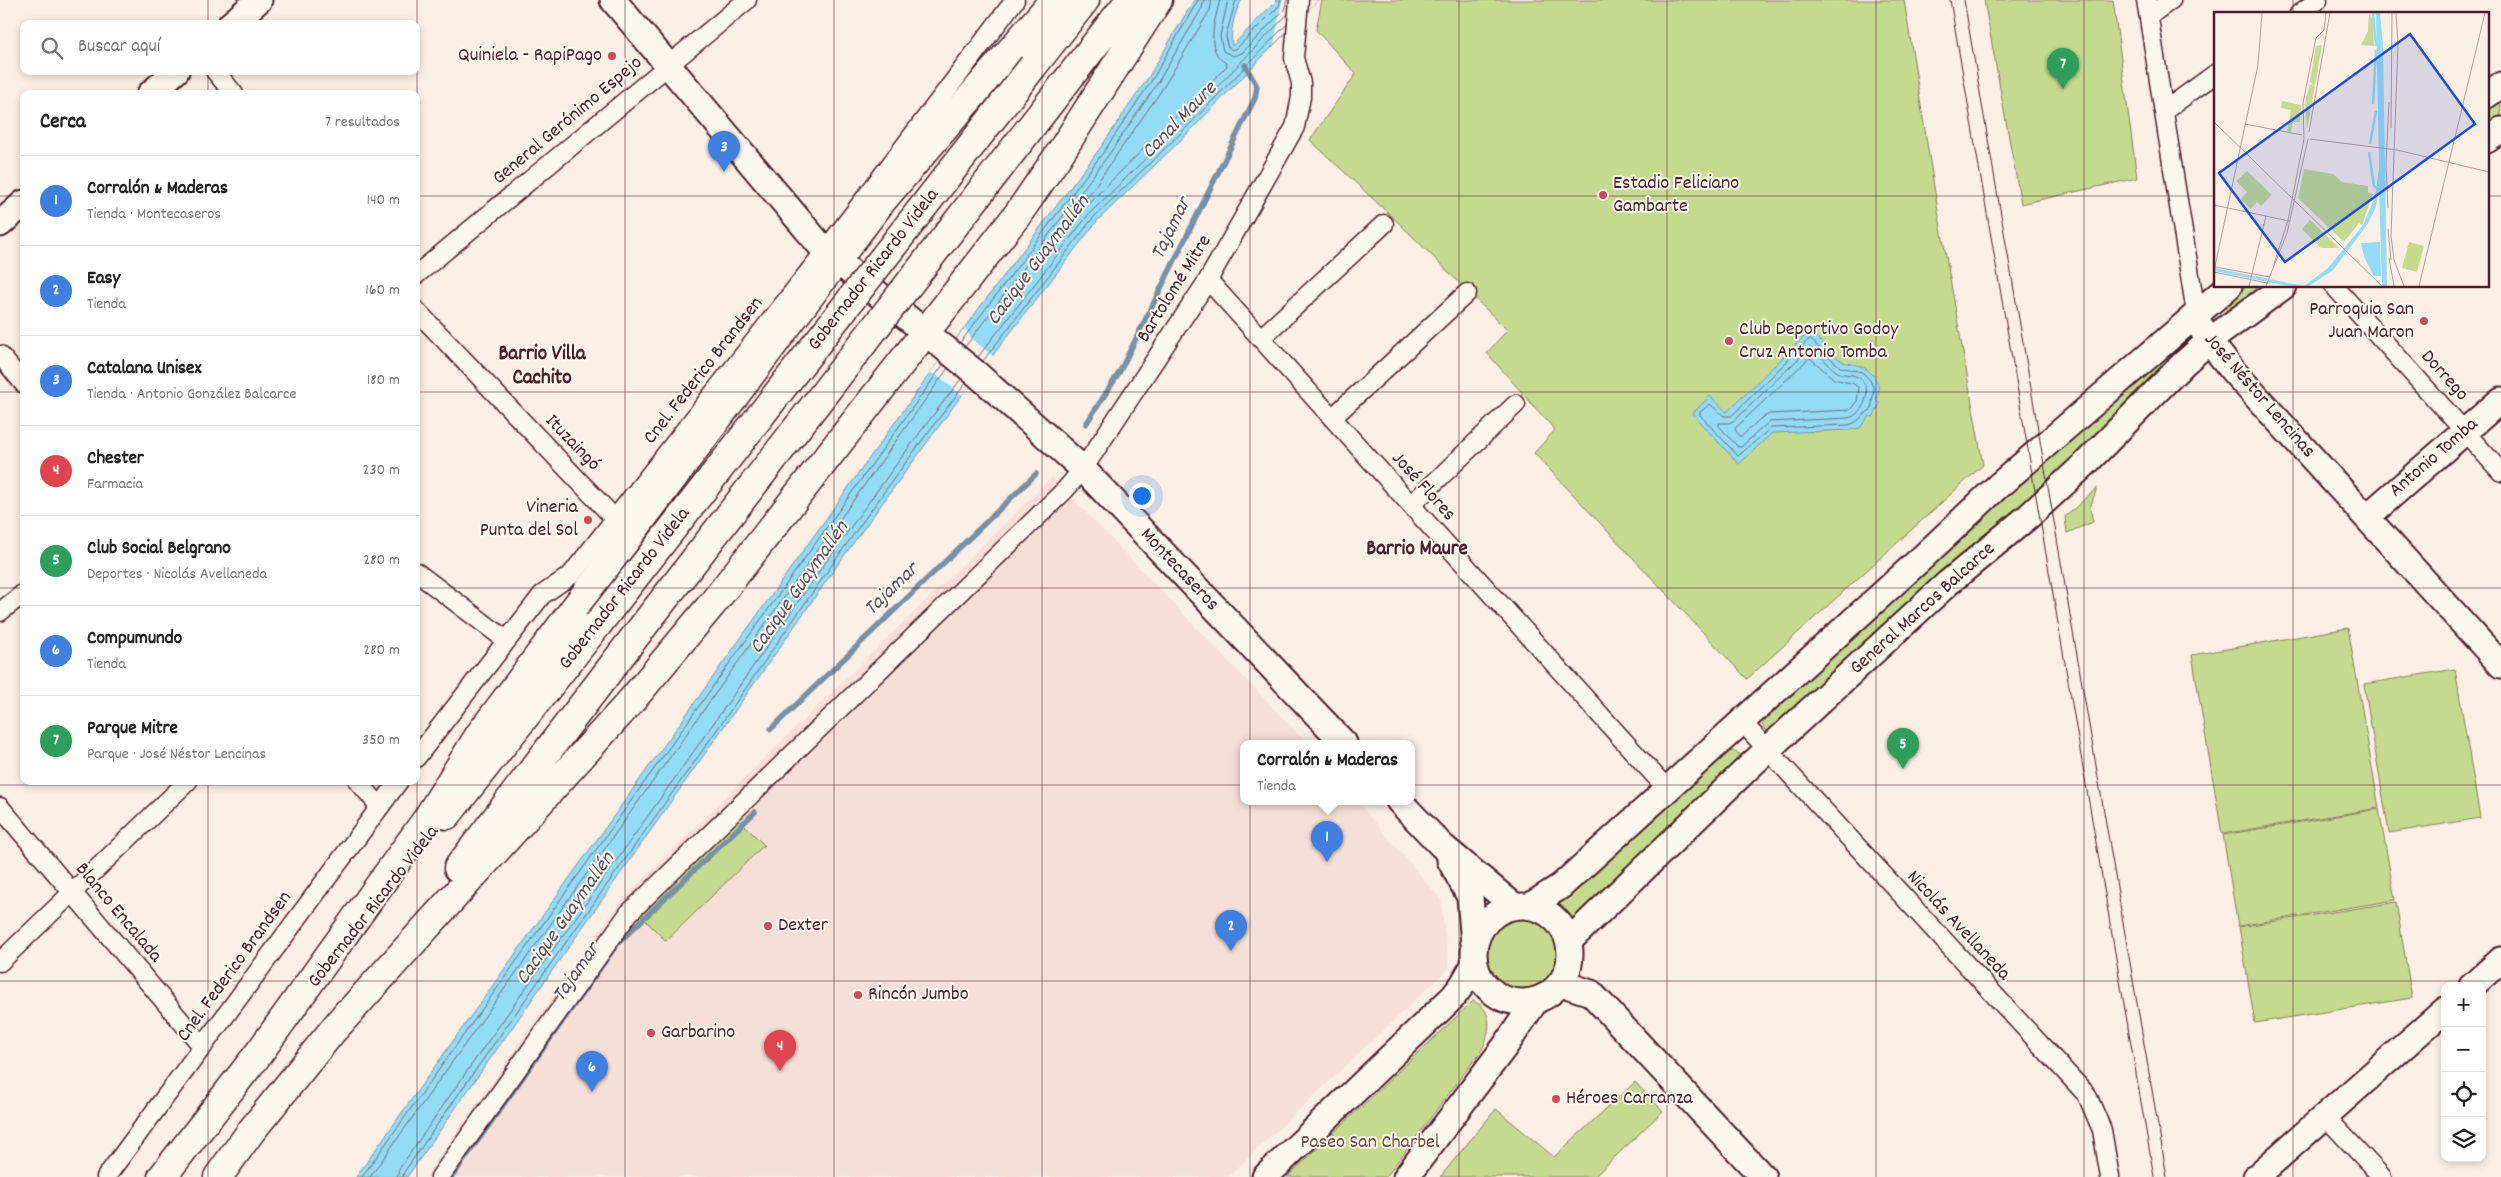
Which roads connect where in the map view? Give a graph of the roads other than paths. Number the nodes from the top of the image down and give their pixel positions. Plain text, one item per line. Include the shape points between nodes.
1 (259, 0) edge
2 (613, 0) edge
3 (747, 0) edge
4 (1015, 0) edge
5 (1054, 0) edge
6 (1086, 0) edge
7 (1130, 0) edge
8 (1158, 0) edge
9 (1299, 0) edge
10 (2171, 0) edge
11 (2318, 0) edge
12 (2148, 8) edge
13 (2302, 12) edge
14 (236, 20) edge
15 (669, 65) junction
16 (171, 75) edge
17 (218, 75) edge
18 (2214, 75) edge
19 (2501, 85) edge
20 (155, 90) edge
21 (231, 90) edge
22 (2488, 94) edge
23 (2164, 111) junction
24 (2501, 130) edge
25 (2488, 139) edge
26 (20, 206) edge
27 (0, 224) edge
28 (1384, 224) dead end
29 (831, 256) junction
30 (420, 272) edge
31 (1208, 280) junction
32 (2226, 288) edge
33 (2281, 288) edge
34 (2336, 288) edge
35 (1467, 293) dead end
36 (2196, 312) junction
37 (420, 314) edge
38 (924, 332) junction
39 (1261, 338) junction
40 (2208, 341) junction
41 (0, 355) edge
42 (20, 379) edge
43 (2501, 400) edge
44 (1516, 404) dead end
45 (1332, 418) junction
46 (2464, 431) junction
47 (1084, 469) junction
48 (2501, 472) edge
49 (1411, 505) junction
50 (2367, 517) junction
51 (615, 519) junction
52 (420, 575) edge
53 (20, 596) edge
54 (0, 612) edge
55 (506, 640) junction
56 (2501, 665) edge
57 (1742, 722) junction
58 (1341, 740) edge
59 (1767, 750) junction
60 (420, 753) edge
61 (184, 785) edge
62 (362, 785) edge
63 (396, 785) edge
64 (1668, 789) junction
65 (1403, 805) edge
66 (380, 806) junction
67 (0, 807) edge
68 (1441, 845) junction
69 (72, 892) junction
70 (1522, 906) junction
71 (1568, 941) junction
72 (1475, 954) junction
73 (2501, 960) edge
74 (0, 962) edge
75 (2476, 982) edge
76 (1560, 983) junction
77 (1536, 1000) junction
78 (2441, 1014) edge
79 (336, 1027) junction
80 (203, 1047) junction
81 (254, 1060) junction
82 (2325, 1116) junction
83 (252, 1130) junction
84 (164, 1174) edge
85 (106, 1177) edge
86 (218, 1177) edge
87 (224, 1177) edge
88 (440, 1177) edge
89 (1266, 1177) edge
90 (1406, 1177) edge
91 (1763, 1177) edge
92 (2110, 1177) edge
93 (2256, 1177) edge
94 (2382, 1177) edge

1 - 14 main road
2 - 15 main road, Montecaseros
3 - 15 street, General Gerónimo Espejo
4 - 29 street, Cnel. Federico Brandsen
5 - 29 highway
6 - 81 highway, Gobernador Ricardo Videla, bridge
7 - 79 highway, Gobernador Ricardo Videla, bridge
8 - 38 highway via 1023,206
9 - 31 street, Bartolomé Mitre via 1294,58 1301,97 1295,127
10 - 12 street
11 - 13 street
12 - 23 street, José Néstor Lencinas
15 - 29 main road, Montecaseros
15 - 30 street, General Gerónimo Espejo
16 - 20 main road
17 - 21 street
18 - 23 street
19 - 22 main road
23 - 36 street, José Néstor Lencinas
24 - 25 main road
26 - 27 main road
28 - 39 street
29 - 38 main road, Montecaseros
29 - 51 street, Cnel. Federico Brandsen
29 - 81 highway via 480,734 427,819
31 - 39 street, José Flores
31 - 47 street, Bartolomé Mitre
32 - 36 main road, General Marcos Balcarce
33 - 40 main road, General Marcos Balcarce
34 - 46 street, Dorrego
35 - 45 street
36 - 40 main road, José Néstor Lencinas
36 - 57 main road, General Marcos Balcarce via 1997,487
37 - 51 street, Ituzaingó
38 - 47 main road, Montecaseros via 963,362
38 - 79 highway via 713,603 632,700
39 - 45 street, José Flores
40 - 50 main road, José Néstor Lencinas
40 - 59 main road, General Marcos Balcarce via 2058,489 1948,583
41 - 42 street
43 - 46 main road, Antonio Tomba
44 - 49 street
45 - 49 street, José Flores
46 - 48 street, Dorrego
46 - 50 main road, Antonio Tomba
47 - 58 main road, Montecaseros
47 - 88 street, Bartolomé Mitre via 629,912
49 - 64 street, José Flores
50 - 56 main road, José Néstor Lencinas
51 - 55 street, Cnel. Federico Brandsen via 571,574 542,595
52 - 55 street
53 - 54 street
55 - 60 street, Cnel. Federico Brandsen
57 - 59 street, Nicolás Avellaneda
57 - 64 main road, General Marcos Balcarce
59 - 71 main road, General Marcos Balcarce
59 - 92 street, Nicolás Avellaneda via 2087,1095 2102,1130
61 - 69 street
62 - 66 street
63 - 66 street, Cnel. Federico Brandsen
64 - 70 main road, General Marcos Balcarce via 1560,886
65 - 68 main road
66 - 80 street, Cnel. Federico Brandsen
67 - 69 street, Blanco Encalada
68 - 70 main road
68 - 72 main road via 1470,897
69 - 74 street
69 - 80 street, Blanco Encalada
70 - 71 main road via 1552,916
70 - 72 main road via 1503,909 1486,921
71 - 76 main road via 1569,963
72 - 77 main road via 1483,982 1497,994 1518,1001
72 - 89 main road via 1463,984 1453,997
73 - 75 main road
76 - 77 main road
76 - 91 main road via 1591,993
77 - 90 main road
78 - 82 main road
79 - 83 highway, Gobernador Ricardo Videla
80 - 85 street, Cnel. Federico Brandsen
81 - 84 highway, Gobernador Ricardo Videla
82 - 93 main road
82 - 94 street
83 - 86 highway, Gobernador Ricardo Videla
83 - 87 highway

